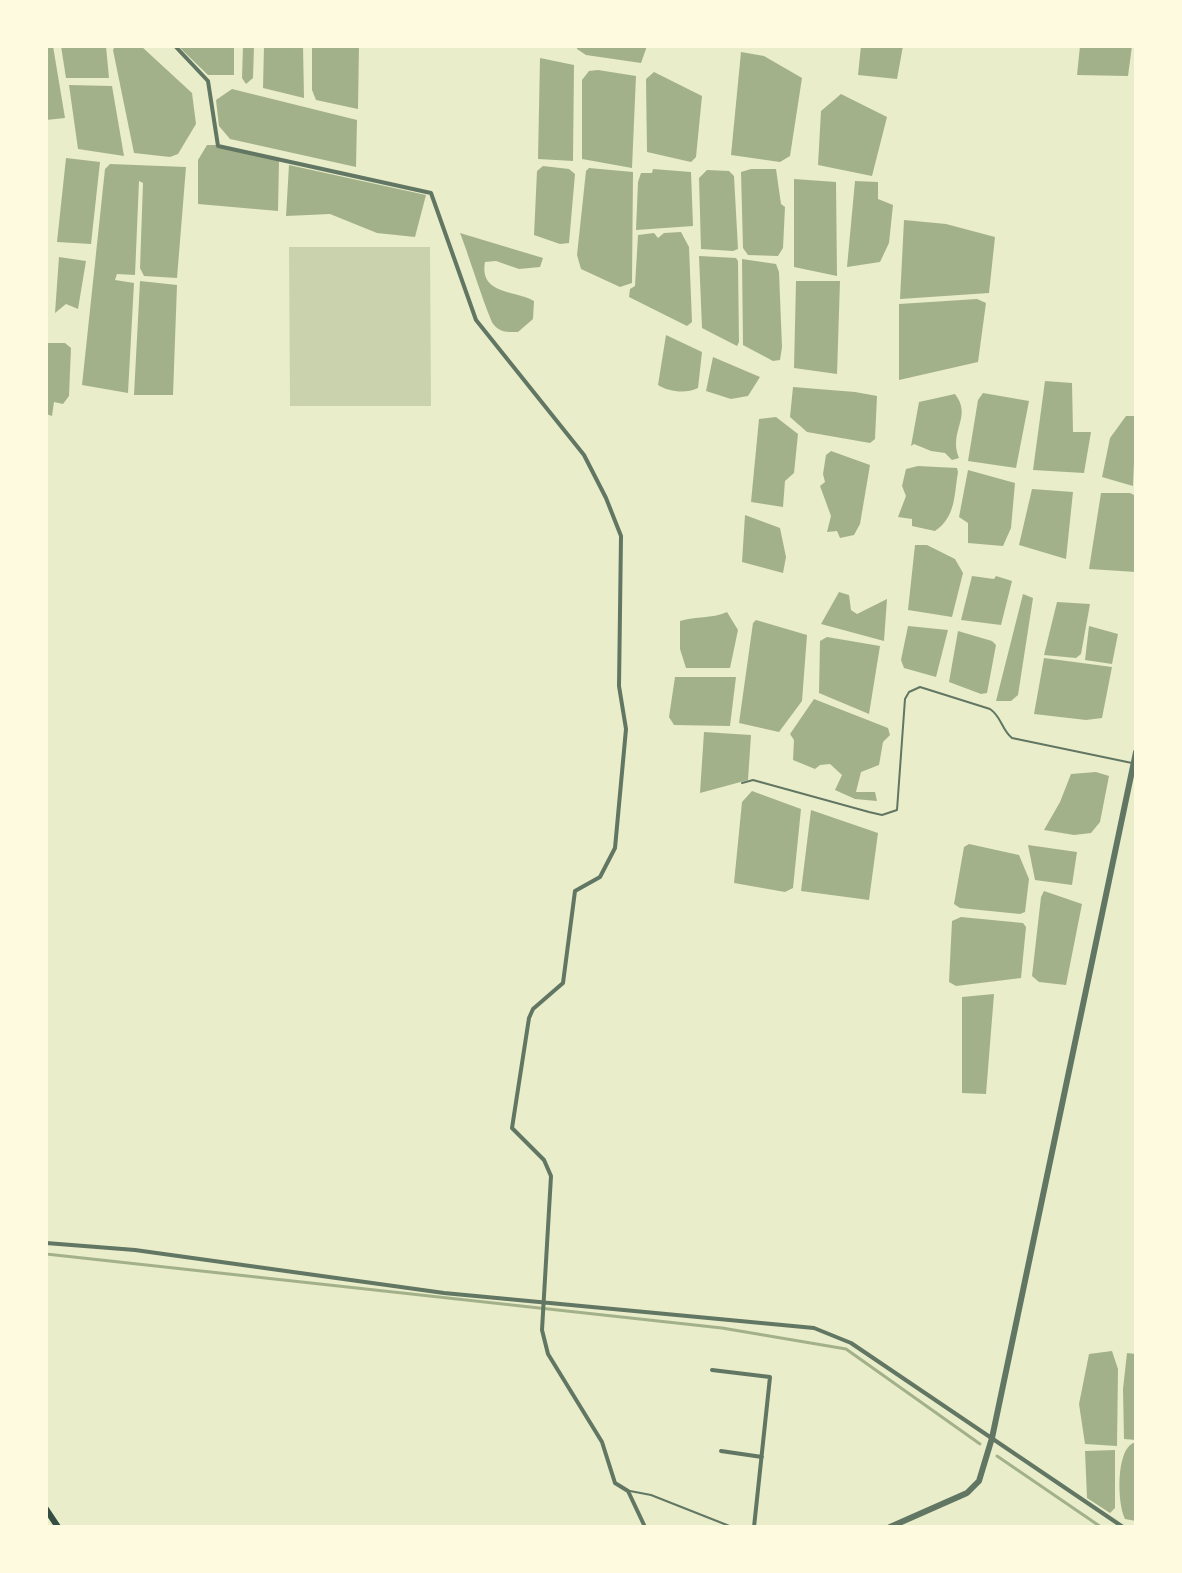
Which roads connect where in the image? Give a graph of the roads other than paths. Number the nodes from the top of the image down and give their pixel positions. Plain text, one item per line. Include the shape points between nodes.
1 (175, 46) edge
2 (1136, 752) edge
3 (1134, 763) junction
4 (742, 783) dead end
5 (46, 1243) edge
6 (544, 1302) junction
7 (712, 1370) dead end
8 (992, 1438) junction
9 (721, 1451) dead end
10 (762, 1457) junction
11 (628, 1491) junction
12 (46, 1509) edge
13 (58, 1527) edge
14 (645, 1527) edge
15 (732, 1527) edge
16 (754, 1527) edge
17 (890, 1527) edge
18 (1123, 1527) edge

1 - 6 street via 206,76 218,146 431,193 476,320 584,455 621,536 619,686 626,729 615,848 600,877 575,891 563,983 529,1018 512,1128 544,1160 551,1176
2 - 3 street
3 - 4 lane via 1012,738 990,709 920,687 905,699 897,810 882,815 753,780
3 - 8 street
5 - 6 street
6 - 8 street via 814,1328 851,1343
6 - 11 street via 542,1330 548,1354 602,1442 615,1483
7 - 10 street via 770,1377
8 - 17 street via 979,1481 967,1493
8 - 18 street
9 - 10 street
10 - 16 street
11 - 14 street
11 - 15 lane
12 - 13 main road

